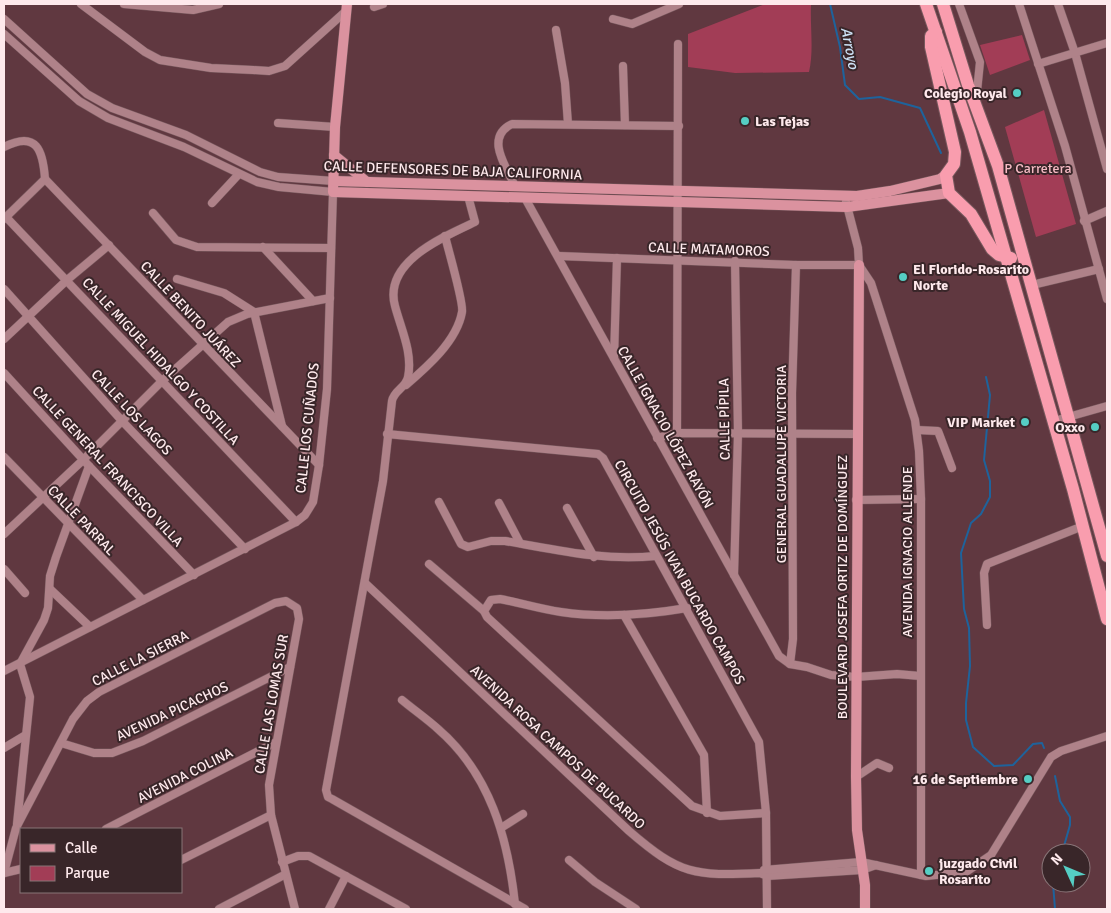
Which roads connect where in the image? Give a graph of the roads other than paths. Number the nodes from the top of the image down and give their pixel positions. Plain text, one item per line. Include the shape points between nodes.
1 (81, 4) edge
2 (124, 4) edge
3 (219, 4) edge
4 (383, 4) edge
5 (679, 4) edge
6 (926, 4) edge
7 (943, 4) edge
8 (959, 4) edge
9 (1019, 4) edge
10 (1058, 4) edge
11 (374, 7) dead end
12 (346, 8) edge
13 (4, 19) edge
14 (613, 19) dead end
15 (556, 30) dead end
16 (934, 32) junction
17 (4, 34) edge
18 (22, 35) junction
19 (1107, 43) edge
20 (14, 44) junction
21 (678, 44) dead end
22 (1075, 53) junction
23 (1038, 64) junction
24 (623, 66) dead end
25 (968, 85) junction
26 (976, 103) junction
27 (112, 108) junction
28 (108, 118) junction
29 (278, 123) dead end
30 (568, 124) junction
31 (625, 125) junction
32 (679, 126) junction
33 (335, 128) junction
34 (4, 147) edge
35 (212, 147) junction
36 (334, 155) junction
37 (206, 157) junction
38 (1107, 170) edge
39 (238, 175) junction
40 (946, 175) junction
41 (278, 177) junction
42 (45, 179) junction
43 (334, 181) junction
44 (367, 182) junction
45 (514, 184) junction
46 (526, 185) junction
47 (279, 188) junction
48 (678, 190) junction
49 (333, 192) junction
50 (739, 192) junction
51 (949, 193) junction
52 (843, 195) junction
53 (468, 196) junction
54 (525, 198) junction
55 (678, 202) junction
56 (212, 203) dead end
57 (740, 204) junction
58 (847, 207) junction
59 (1107, 211) edge
60 (153, 213) dead end
61 (5, 218) edge
62 (1084, 221) junction
63 (445, 236) junction
64 (109, 245) junction
65 (263, 247) junction
66 (331, 248) junction
67 (559, 256) junction
68 (618, 258) junction
69 (1007, 258) junction
70 (678, 260) junction
71 (735, 262) junction
72 (796, 265) junction
73 (858, 265) junction
74 (1099, 269) junction
75 (177, 278) dead end
76 (67, 280) junction
77 (1032, 285) junction
78 (4, 289) edge
79 (330, 298) junction
80 (1107, 299) edge
81 (313, 302) junction
82 (254, 312) junction
83 (28, 316) junction
84 (1043, 324) junction
85 (4, 339) edge
86 (203, 344) junction
87 (614, 360) junction
88 (4, 373) edge
89 (162, 381) junction
90 (406, 385) junction
91 (1107, 406) edge
92 (1069, 416) junction
93 (1054, 421) junction
94 (123, 422) junction
95 (282, 428) junction
96 (917, 430) junction
97 (677, 433) junction
98 (738, 433) junction
99 (387, 434) junction
100 (793, 434) junction
101 (856, 434) junction
102 (657, 438) junction
103 (4, 457) edge
104 (86, 463) junction
105 (319, 465) junction
106 (952, 468) dead end
107 (43, 498) junction
108 (921, 499) junction
109 (856, 500) junction
110 (439, 502) dead end
111 (499, 503) dead end
112 (567, 508) dead end
113 (296, 522) junction
114 (68, 525) junction
115 (1083, 526) junction
116 (4, 534) edge
117 (520, 544) junction
118 (245, 548) junction
119 (656, 556) junction
120 (1107, 556) edge
121 (594, 557) junction
122 (429, 564) dead end
123 (4, 569) edge
124 (194, 574) junction
125 (734, 577) junction
126 (365, 582) junction
127 (50, 589) junction
128 (25, 593) dead end
129 (143, 600) junction
130 (687, 608) junction
131 (484, 611) junction
132 (624, 615) junction
133 (1107, 619) edge
134 (299, 620) joint
135 (987, 624) dead end
136 (90, 627) junction
137 (20, 664) junction
138 (790, 664) junction
139 (290, 667) junction
140 (5, 668) edge
141 (920, 676) junction
142 (856, 677) junction
143 (402, 700) dead end
144 (24, 736) junction
145 (1107, 736) edge
146 (276, 742) junction
147 (61, 743) junction
148 (4, 748) edge
149 (888, 768) dead end
150 (856, 777) junction
151 (707, 813) junction
152 (766, 813) junction
153 (523, 814) dead end
154 (271, 815) junction
155 (16, 828) junction
156 (108, 828) edge
157 (501, 828) junction
158 (182, 860) edge
159 (569, 860) dead end
160 (282, 862) junction
161 (861, 866) junction
162 (20, 868) edge
163 (765, 872) junction
164 (4, 873) edge
165 (284, 875) junction
166 (921, 875) junction
167 (346, 876) junction
168 (515, 904) junction
169 (220, 909) edge
170 (295, 909) edge
171 (328, 909) edge
172 (406, 909) edge
173 (525, 909) edge
174 (636, 909) edge
175 (767, 909) edge
176 (865, 909) edge

1 - 12 street via 144,52 160,60 211,68 269,71 285,66
2 - 3 street via 193,10
4 - 11 street
5 - 14 street via 632,24
6 - 16 highway
7 - 25 highway
8 - 26 street via 980,62
9 - 23 street
10 - 22 street
12 - 33 main road, CALLE LOS CUÑADOS
13 - 18 street, CALLE DEFENSORES DE BAJA CALIFORNIA
15 - 30 street
16 - 25 highway via 940,30 946,36 959,76
16 - 40 highway via 930,46 955,152 954,164
16 - 69 highway via 970,132
17 - 20 street, CALLE DEFENSORES DE BAJA CALIFORNIA
18 - 20 street
18 - 27 street, CALLE DEFENSORES DE BAJA CALIFORNIA via 87,94
19 - 22 street
20 - 28 street, CALLE DEFENSORES DE BAJA CALIFORNIA via 79,101
21 - 32 street
22 - 23 street
22 - 38 street
23 - 62 street via 1065,146
24 - 31 street
25 - 26 highway
26 - 77 highway
27 - 28 street
27 - 35 street, CALLE DEFENSORES DE BAJA CALIFORNIA
28 - 37 street, CALLE DEFENSORES DE BAJA CALIFORNIA
29 - 33 street
30 - 31 street
30 - 45 street via 520,123 505,128 500,134 498,150
31 - 32 street
32 - 48 street
33 - 36 main road, CALLE LOS CUÑADOS
34 - 42 street via 21,141 34,144 43,154
35 - 37 street
35 - 41 street, CALLE DEFENSORES DE BAJA CALIFORNIA via 260,172
36 - 43 main road, CALLE LOS CUÑADOS
36 - 44 main road
37 - 39 street, CALLE DEFENSORES DE BAJA CALIFORNIA
39 - 47 street, CALLE DEFENSORES DE BAJA CALIFORNIA
39 - 56 street
40 - 51 highway
40 - 52 main road, CALLE DEFENSORES DE BAJA CALIFORNIA via 890,191
41 - 43 street, CALLE DEFENSORES DE BAJA CALIFORNIA
41 - 47 street
42 - 61 street
42 - 64 street, CALLE BENITO JUÁREZ
43 - 44 main road, CALLE DEFENSORES DE BAJA CALIFORNIA
43 - 49 main road, CALLE LOS CUÑADOS
44 - 45 main road, CALLE DEFENSORES DE BAJA CALIFORNIA
45 - 46 main road, CALLE DEFENSORES DE BAJA CALIFORNIA
46 - 48 main road, CALLE DEFENSORES DE BAJA CALIFORNIA
46 - 54 main road
47 - 49 street, CALLE DEFENSORES DE BAJA CALIFORNIA
48 - 50 main road, CALLE DEFENSORES DE BAJA CALIFORNIA
48 - 55 street
49 - 53 main road, CALLE DEFENSORES DE BAJA CALIFORNIA
49 - 66 street, CALLE LOS CUÑADOS
50 - 52 main road, CALLE DEFENSORES DE BAJA CALIFORNIA
50 - 57 street
51 - 58 main road, CALLE DEFENSORES DE BAJA CALIFORNIA
51 - 69 highway via 971,214 992,249
52 - 58 street, AVENIDA IGNACIO ALLENDE
53 - 54 main road, CALLE DEFENSORES DE BAJA CALIFORNIA
53 - 63 street via 475,222
54 - 55 main road, CALLE DEFENSORES DE BAJA CALIFORNIA
54 - 67 street, CALLE IGNACIO LÓPEZ RAYÓN
55 - 57 main road, CALLE DEFENSORES DE BAJA CALIFORNIA
55 - 70 street
57 - 58 main road, CALLE DEFENSORES DE BAJA CALIFORNIA
58 - 73 street, AVENIDA IGNACIO ALLENDE via 858,248
59 - 62 street
60 - 65 street via 176,240 197,247
61 - 76 street, CALLE MIGUEL HIDALGO Y COSTILLA
62 - 74 street
63 - 90 street via 462,311 452,335 432,361
63 - 90 street via 415,257 397,277 393,294 406,343
64 - 76 street
64 - 86 street, CALLE BENITO JUÁREZ
65 - 66 street
65 - 81 street
66 - 79 street, CALLE LOS CUÑADOS
67 - 68 street, CALLE MATAMOROS
67 - 87 street, CALLE IGNACIO LÓPEZ RAYÓN
68 - 70 street, CALLE MATAMOROS
68 - 87 street
69 - 84 highway via 1016,263 1032,316
69 - 93 highway
70 - 71 street, CALLE MATAMOROS
70 - 97 street
71 - 72 street, CALLE MATAMOROS
71 - 98 street, CALLE PÍPILA
72 - 73 street, CALLE MATAMOROS
72 - 100 street, GENERAL GUADALUPE VICTORIA
73 - 96 street, AVENIDA IGNACIO ALLENDE via 871,282
73 - 101 main road, BOULEVARD JOSEFA ORTIZ DE DOMÍNGUEZ
74 - 77 street
74 - 80 street
75 - 82 street via 224,293
76 - 83 street
76 - 89 street, CALLE MIGUEL HIDALGO Y COSTILLA
77 - 84 highway
78 - 83 street, CALLE LOS LAGOS
79 - 81 street
79 - 105 street, CALLE LOS CUÑADOS via 327,389
81 - 82 street
82 - 86 street via 236,317
82 - 95 street
83 - 85 street
83 - 94 street, CALLE LOS LAGOS
84 - 92 highway
86 - 89 street
86 - 95 street, CALLE BENITO JUÁREZ
87 - 102 street, CALLE IGNACIO LÓPEZ RAYÓN
88 - 104 street, CALLE GENERAL FRANCISCO VILLA
89 - 94 street
89 - 113 street, CALLE MIGUEL HIDALGO Y COSTILLA
90 - 99 street via 393,395
91 - 92 street
92 - 93 street
92 - 120 highway
93 - 115 highway
94 - 104 street
94 - 118 street, CALLE LOS LAGOS
95 - 105 street, CALLE BENITO JUÁREZ
96 - 106 street via 938,431
96 - 108 street, AVENIDA IGNACIO ALLENDE
97 - 98 street
97 - 102 street
98 - 100 street
98 - 125 street, CALLE PÍPILA
99 - 119 street, CIRCUITO JESÚS IVAN BUCARDO CAMPOS via 601,456
99 - 126 street via 383,481
100 - 101 street
100 - 138 street, GENERAL GUADALUPE VICTORIA via 793,639
101 - 109 main road, BOULEVARD JOSEFA ORTIZ DE DOMÍNGUEZ
102 - 125 street, CALLE IGNACIO LÓPEZ RAYÓN
103 - 107 street, CALLE PARRAL
104 - 107 street
104 - 114 street
104 - 124 street, CALLE GENERAL FRANCISCO VILLA
105 - 113 street, CALLE LOS CUÑADOS via 313,502
107 - 114 street, CALLE PARRAL
107 - 116 street
108 - 109 street
108 - 141 street, AVENIDA IGNACIO ALLENDE
109 - 142 main road, BOULEVARD JOSEFA ORTIZ DE DOMÍNGUEZ
110 - 117 street via 465,546 504,541
111 - 117 street
112 - 121 street
113 - 118 street, CALLE LOS CUÑADOS
114 - 127 street via 50,576
114 - 129 street, CALLE PARRAL
115 - 133 highway
115 - 135 street via 987,564 984,573
117 - 121 street
118 - 124 street, CALLE LOS CUÑADOS
119 - 121 street
119 - 130 street, CIRCUITO JESÚS IVAN BUCARDO CAMPOS
122 - 131 street
123 - 128 street
124 - 129 street, CALLE LOS CUÑADOS
125 - 138 street, CALLE IGNACIO LÓPEZ RAYÓN via 774,649
126 - 163 street, AVENIDA ROSA CAMPOS DE BUCARDO via 558,766 658,854 693,872 718,875
126 - 168 street via 326,794
127 - 136 street
127 - 137 street via 44,620
129 - 136 street, CALLE LOS CUÑADOS
130 - 132 street via 656,614
130 - 152 street, CIRCUITO JESÚS IVAN BUCARDO CAMPOS via 759,742
131 - 132 street via 491,600 500,599 560,612
131 - 151 street via 668,785 692,806
132 - 151 street via 704,755
134 - 139 street, CALLE LAS LOMAS SUR
134 - 147 street, CALLE LA SIERRA via 297,608 292,603 275,603 99,692 80,709
136 - 137 street, CALLE LOS CUÑADOS
137 - 140 street, CALLE LOS CUÑADOS
137 - 144 street, CALLE LA SIERRA via 30,697
138 - 142 street via 831,675
139 - 146 street, CALLE LAS LOMAS SUR
139 - 147 street, AVENIDA PICACHOS via 143,741 112,752 94,753
141 - 142 street
141 - 166 street, AVENIDA IGNACIO ALLENDE
142 - 150 main road, BOULEVARD JOSEFA ORTIZ DE DOMÍNGUEZ
143 - 157 street via 458,750 493,804
144 - 148 street
144 - 155 street, CALLE LA SIERRA
145 - 166 street via 1051,757 991,855 980,864 966,872
146 - 154 street, CALLE LAS LOMAS SUR via 269,785
146 - 156 street, AVENIDA COLINA
147 - 155 street, CALLE LA SIERRA
149 - 150 street via 877,763
150 - 161 main road, BOULEVARD JOSEFA ORTIZ DE DOMÍNGUEZ
151 - 152 street via 720,816
152 - 163 street, CIRCUITO JESÚS IVAN BUCARDO CAMPOS
153 - 157 street
154 - 158 street
154 - 160 street, CALLE LAS LOMAS SUR
155 - 164 street, CALLE LA SIERRA
157 - 168 street
159 - 174 street
160 - 165 street, CALLE LAS LOMAS SUR
160 - 167 street via 309,856
161 - 163 street, AVENIDA ROSA CAMPOS DE BUCARDO
161 - 166 street, AVENIDA ROSA CAMPOS DE BUCARDO via 876,865
161 - 176 main road, BOULEVARD JOSEFA ORTIZ DE DOMÍNGUEZ
162 - 164 street
163 - 175 street, CIRCUITO JESÚS IVAN BUCARDO CAMPOS
165 - 169 street
165 - 170 street, CALLE LAS LOMAS SUR
167 - 171 street
167 - 172 street
168 - 173 street

